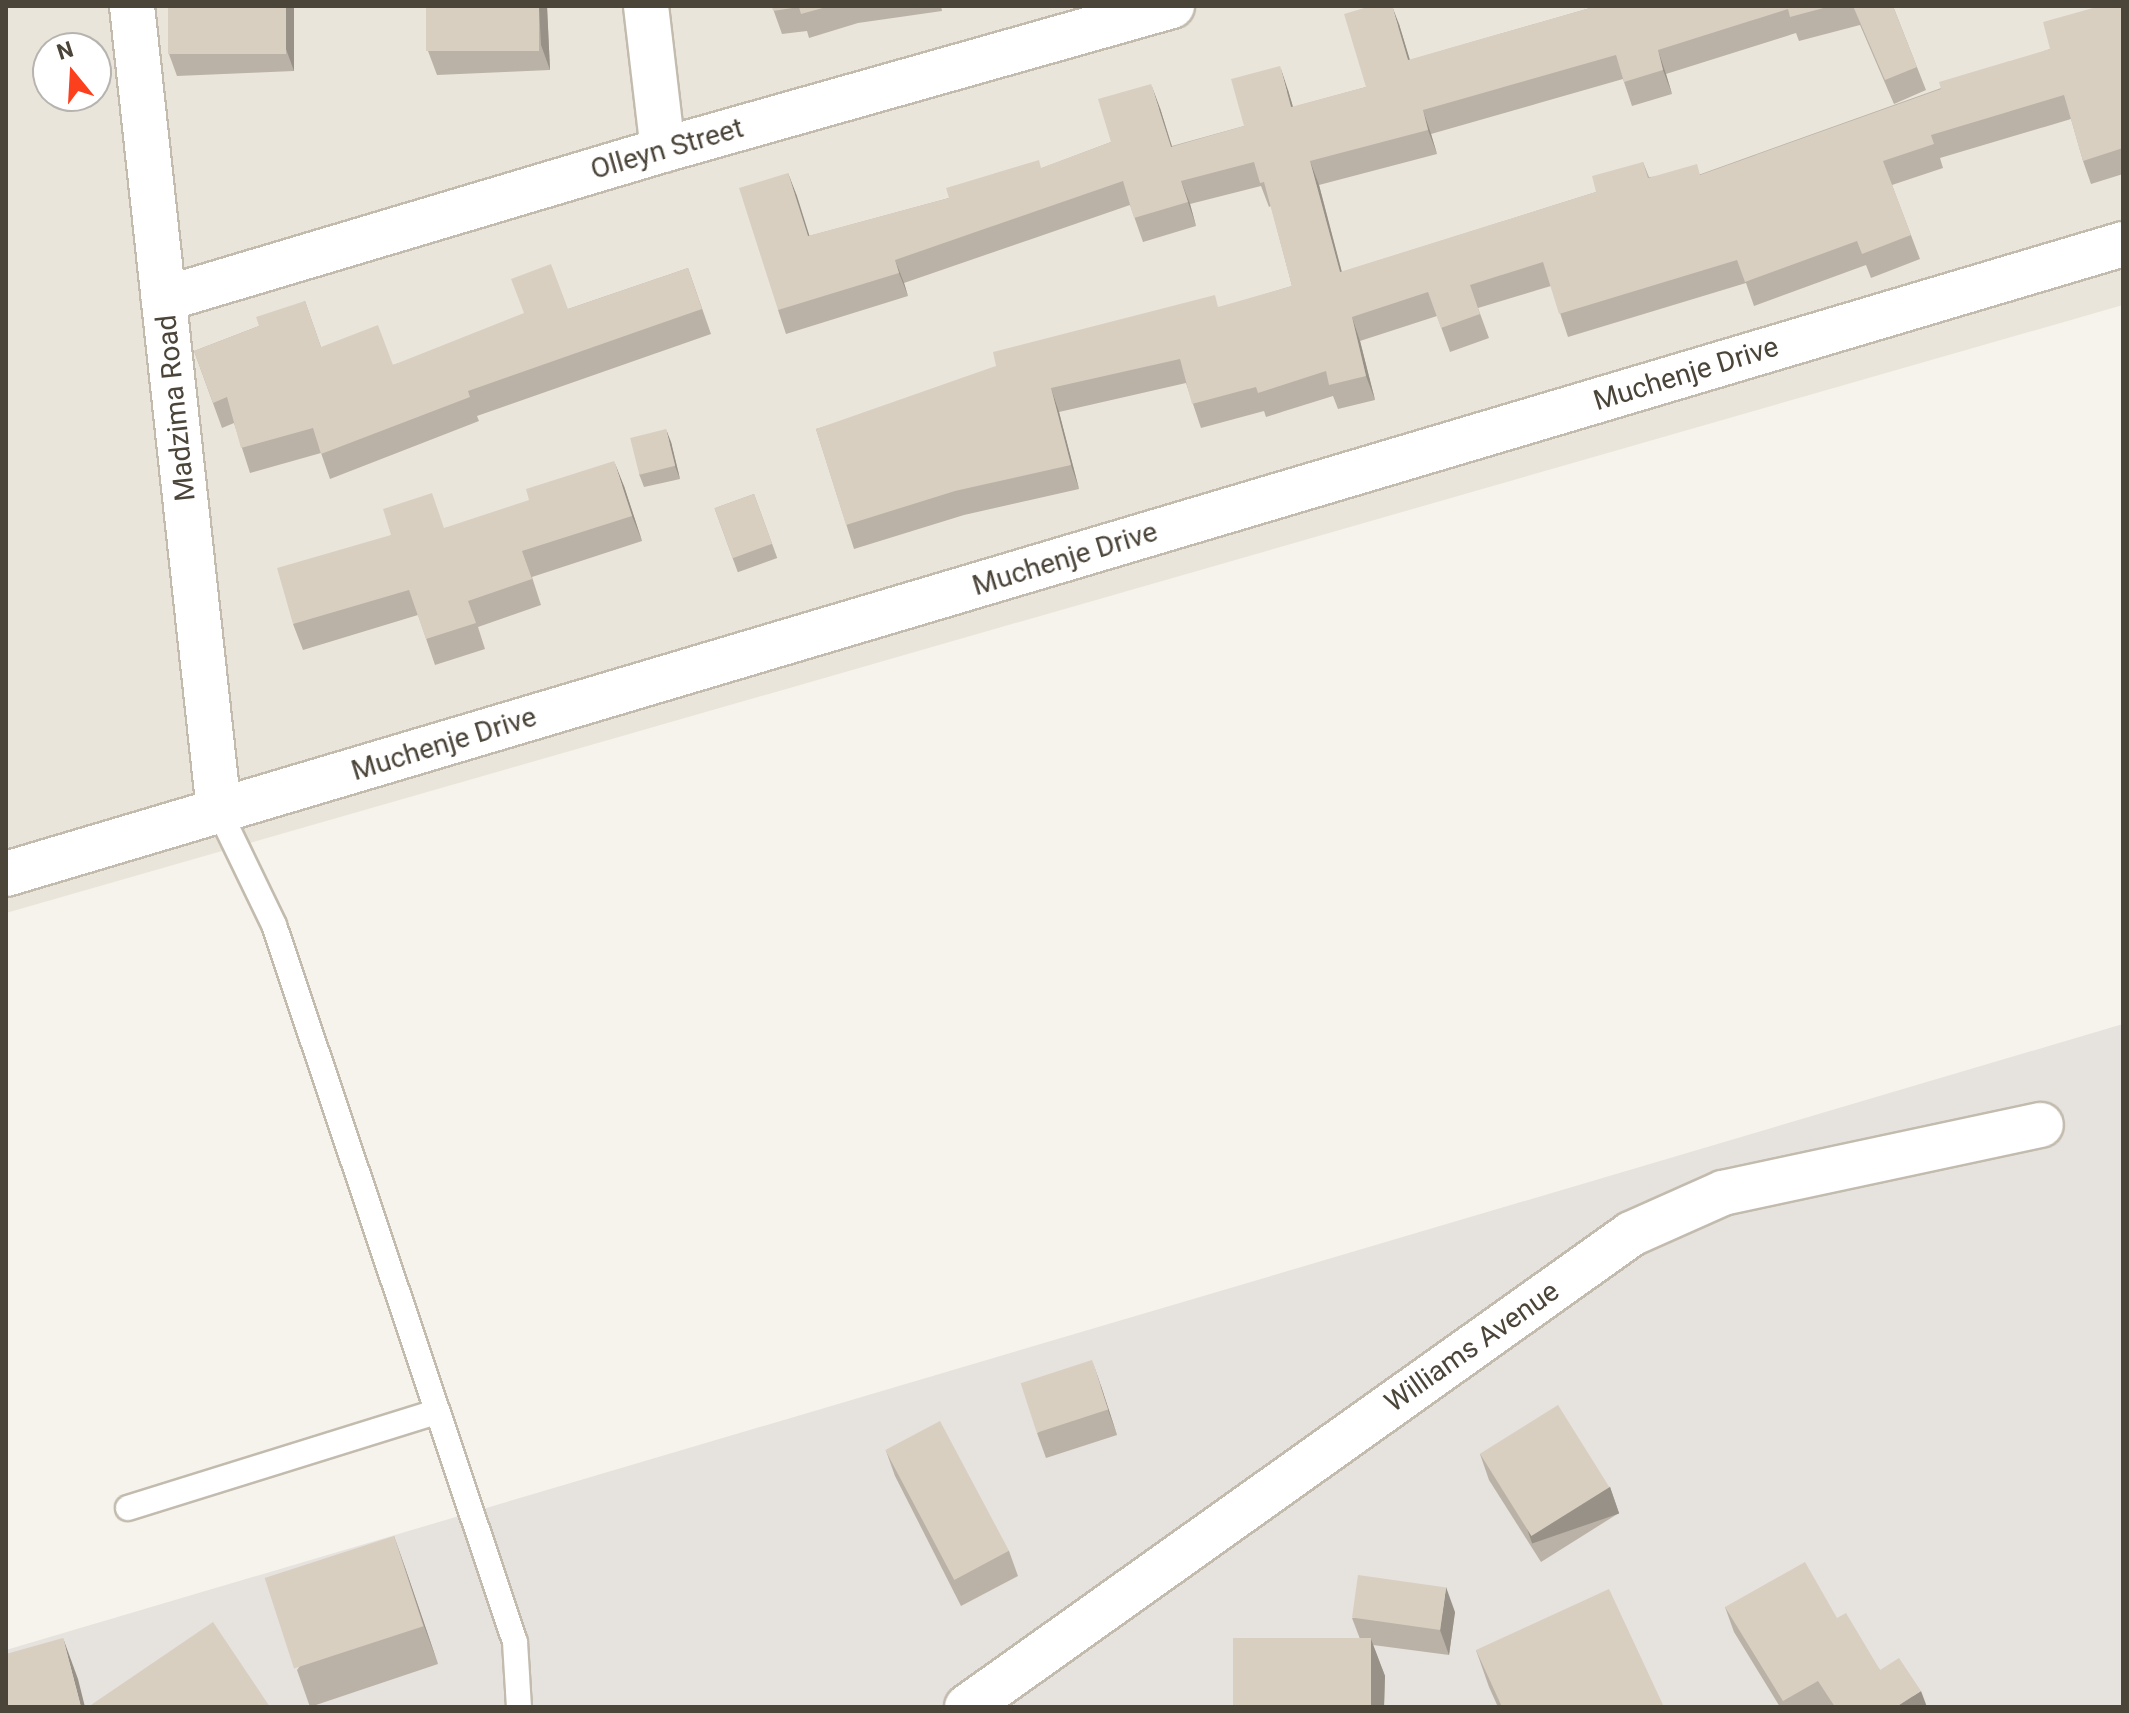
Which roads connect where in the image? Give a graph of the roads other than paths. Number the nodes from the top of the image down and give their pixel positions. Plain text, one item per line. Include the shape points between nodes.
1 (132, 6) edge
2 (646, 6) edge
3 (1168, 7) edge
4 (663, 150) junction
5 (2123, 244) edge
6 (164, 299) junction
7 (219, 811) junction
8 (6, 874) edge
9 (2041, 1125) dead end
10 (437, 1412) junction
11 (128, 1508) dead end
12 (519, 1707) edge
13 (967, 1707) edge

1 - 6 street, Madzima Road
2 - 4 street
3 - 4 street, Olleyn Street
4 - 6 street, Olleyn Street
5 - 7 street, Muchenje Drive
6 - 7 street, Madzima Road
7 - 8 street, Muchenje Drive
7 - 10 lane via 274,925
9 - 13 street, Williams Avenue via 1723,1193 1631,1234
10 - 11 lane
10 - 12 lane via 515,1642

